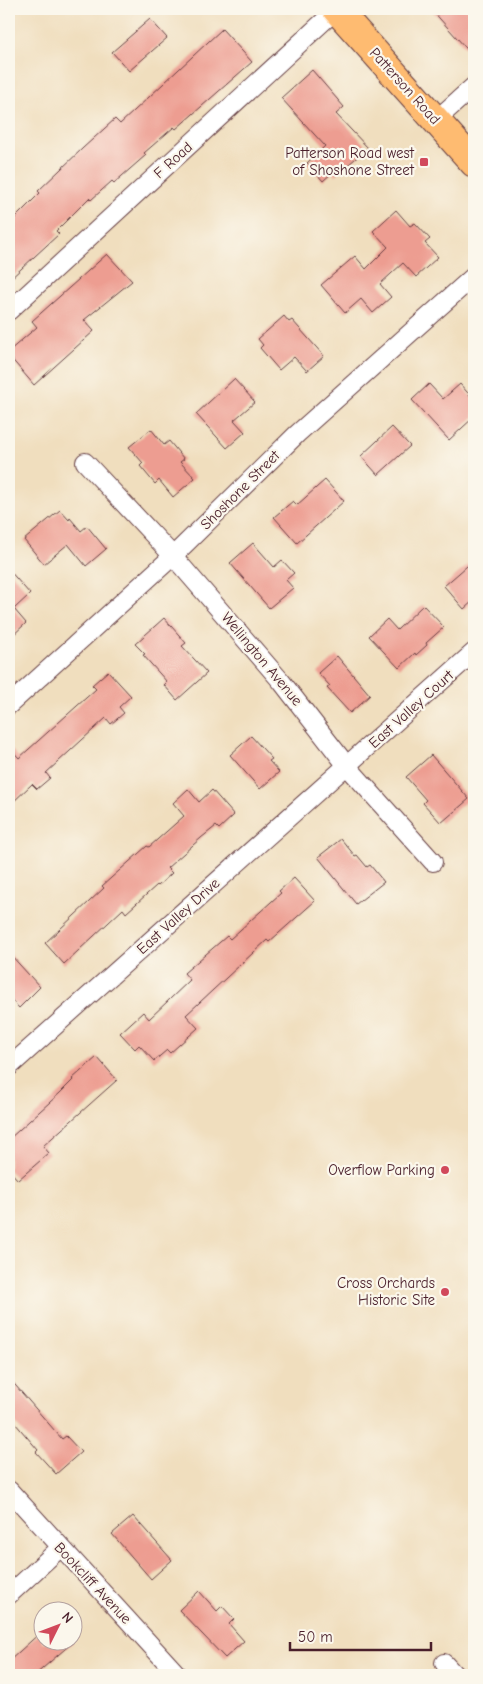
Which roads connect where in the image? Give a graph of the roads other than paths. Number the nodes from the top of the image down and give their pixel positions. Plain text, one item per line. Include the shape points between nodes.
1 (337, 9) edge
2 (474, 86) edge
3 (436, 120) junction
4 (474, 163) edge
5 (474, 276) edge
6 (9, 311) edge
7 (85, 462) dead end
8 (173, 556) junction
9 (474, 652) edge
10 (9, 705) edge
11 (347, 766) junction
12 (433, 862) dead end
13 (9, 1067) edge
14 (9, 1490) edge
15 (60, 1548) junction
16 (9, 1596) edge
17 (178, 1675) edge

1 - 3 main road, Patterson Road
1 - 6 street, F Road
2 - 3 street
3 - 4 main road, Patterson Road
5 - 8 street, Shoshone Street via 297,434
7 - 8 street, Wellington Avenue
8 - 10 street, Shoshone Street
8 - 11 street, Wellington Avenue via 281,680
9 - 11 street, East Valley Court
11 - 12 street, Wellington Avenue
11 - 13 street, East Valley Drive
14 - 15 street, Bookcliff Avenue
15 - 16 street
15 - 17 street, Bookcliff Avenue

